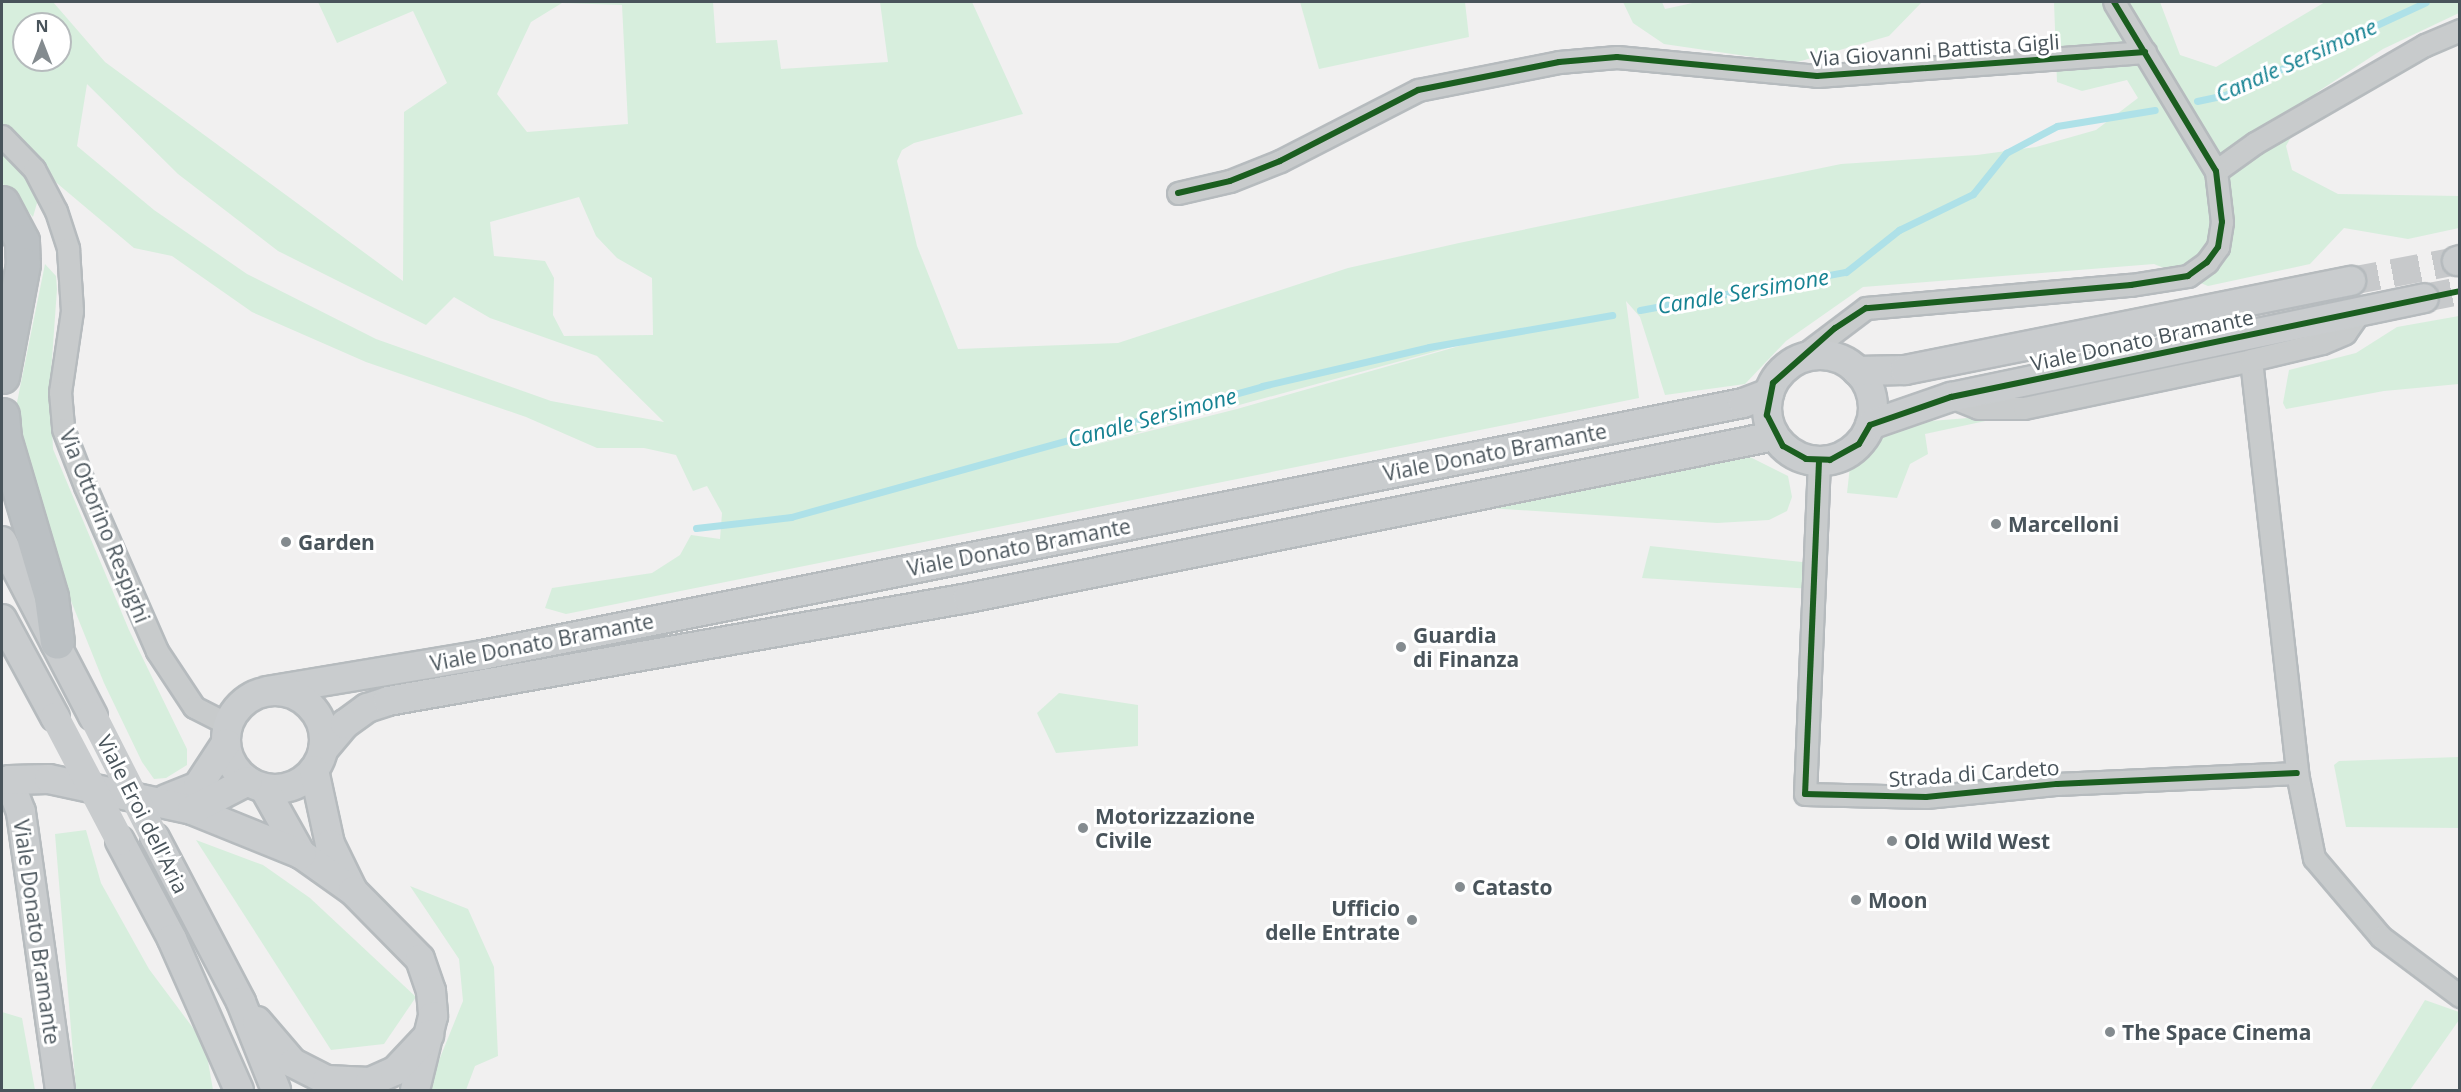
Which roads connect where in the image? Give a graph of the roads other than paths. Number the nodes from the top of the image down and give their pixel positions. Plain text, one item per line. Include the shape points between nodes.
1 (2114, 2) edge
2 (2460, 30) edge
3 (2145, 52) junction
4 (2, 136) edge
5 (2216, 171) junction
6 (1178, 193) dead end
7 (2, 203) edge
8 (2351, 281) tunnel mouth
9 (10, 295) edge
10 (2424, 298) tunnel mouth
11 (2361, 310) junction
12 (1797, 360) junction
13 (2251, 360) junction
14 (1857, 371) junction
15 (2, 376) edge
16 (1769, 393) junction
17 (1950, 397) junction
18 (2, 415) edge
19 (1870, 425) junction
20 (1774, 436) junction
21 (1819, 461) junction
22 (2, 541) edge
23 (2, 619) edge
24 (57, 642) junction
25 (267, 692) junction
26 (227, 733) junction
27 (318, 760) junction
28 (2297, 773) junction
29 (4, 776) edge
30 (256, 784) junction
31 (155, 802) junction
32 (192, 810) junction
33 (301, 855) junction
34 (353, 891) junction
35 (2460, 996) edge
36 (241, 1002) junction
37 (429, 1035) junction
38 (226, 1058) junction
39 (60, 1090) edge
40 (227, 1090) edge
41 (239, 1090) edge
42 (276, 1090) edge
43 (415, 1090) edge

1 - 3 street
2 - 5 street via 2425,45 2255,143
3 - 5 street
3 - 6 street, Via Giovanni Battista Gigli via 1817,76 1617,57 1559,62 1418,90 1281,162 1230,181
4 - 26 street, Via Ottorino Respighi via 34,169 56,211 68,249 72,311 60,392 63,429 81,477 157,651 194,707
5 - 12 street via 2222,222 2218,247 2188,276 2131,285 1866,308
7 - 9 highway via 22,241
8 - 14 main road, Viale Donato Bramante via 1905,370
9 - 15 highway
10 - 11 main road, Viale Donato Bramante
11 - 13 street via 2345,333 2322,343
11 - 17 main road, Viale Donato Bramante
12 - 14 main road via 1829,356
12 - 16 main road via 1779,374
13 - 17 street via 2024,408 1978,408
13 - 28 street
14 - 19 main road via 1872,396
16 - 20 main road via 1767,415
16 - 25 main road, Viale Donato Bramante via 1743,403 482,655
17 - 19 main road, Viale Donato Bramante
18 - 24 highway via 4,438 51,597
19 - 21 main road via 1850,452
20 - 21 main road via 1793,454
20 - 27 main road, Viale Donato Bramante via 968,598 388,701 345,724
21 - 28 street, Strada di Cardeto via 1805,794 1926,797 2057,784
22 - 24 main road, Viale Eroi dell'Aria
23 - 38 main road, Viale Eroi dell'Aria, bridge via 120,841
24 - 36 main road, Viale Eroi dell'Aria, bridge
25 - 26 main road, Viale Donato Bramante via 243,702
25 - 27 main road, Viale Donato Bramante via 290,694 310,706 320,719
26 - 30 main road, Viale Donato Bramante via 229,758
26 - 31 main road, Viale Donato Bramante via 198,786 183,796
27 - 30 main road, Viale Donato Bramante via 292,786
27 - 34 main road, Viale Donato Bramante via 330,844
28 - 35 street via 2314,858 2323,874 2381,937
29 - 31 main road, Viale Donato Bramante via 49,779
29 - 39 main road, Viale Donato Bramante via 21,812
30 - 32 main road, Viale Donato Bramante
30 - 33 main road, Viale Donato Bramante
31 - 32 main road, Viale Donato Bramante
32 - 33 main road, Viale Donato Bramante
33 - 34 main road, Viale Donato Bramante
34 - 37 main road, Viale Donato Bramante via 420,959 431,991
36 - 37 main road via 293,1063 327,1080 370,1082 387,1074
36 - 42 main road, Viale Eroi dell'Aria
37 - 43 main road, Viale Donato Bramante
38 - 40 main road
38 - 41 main road, Viale Eroi dell'Aria

